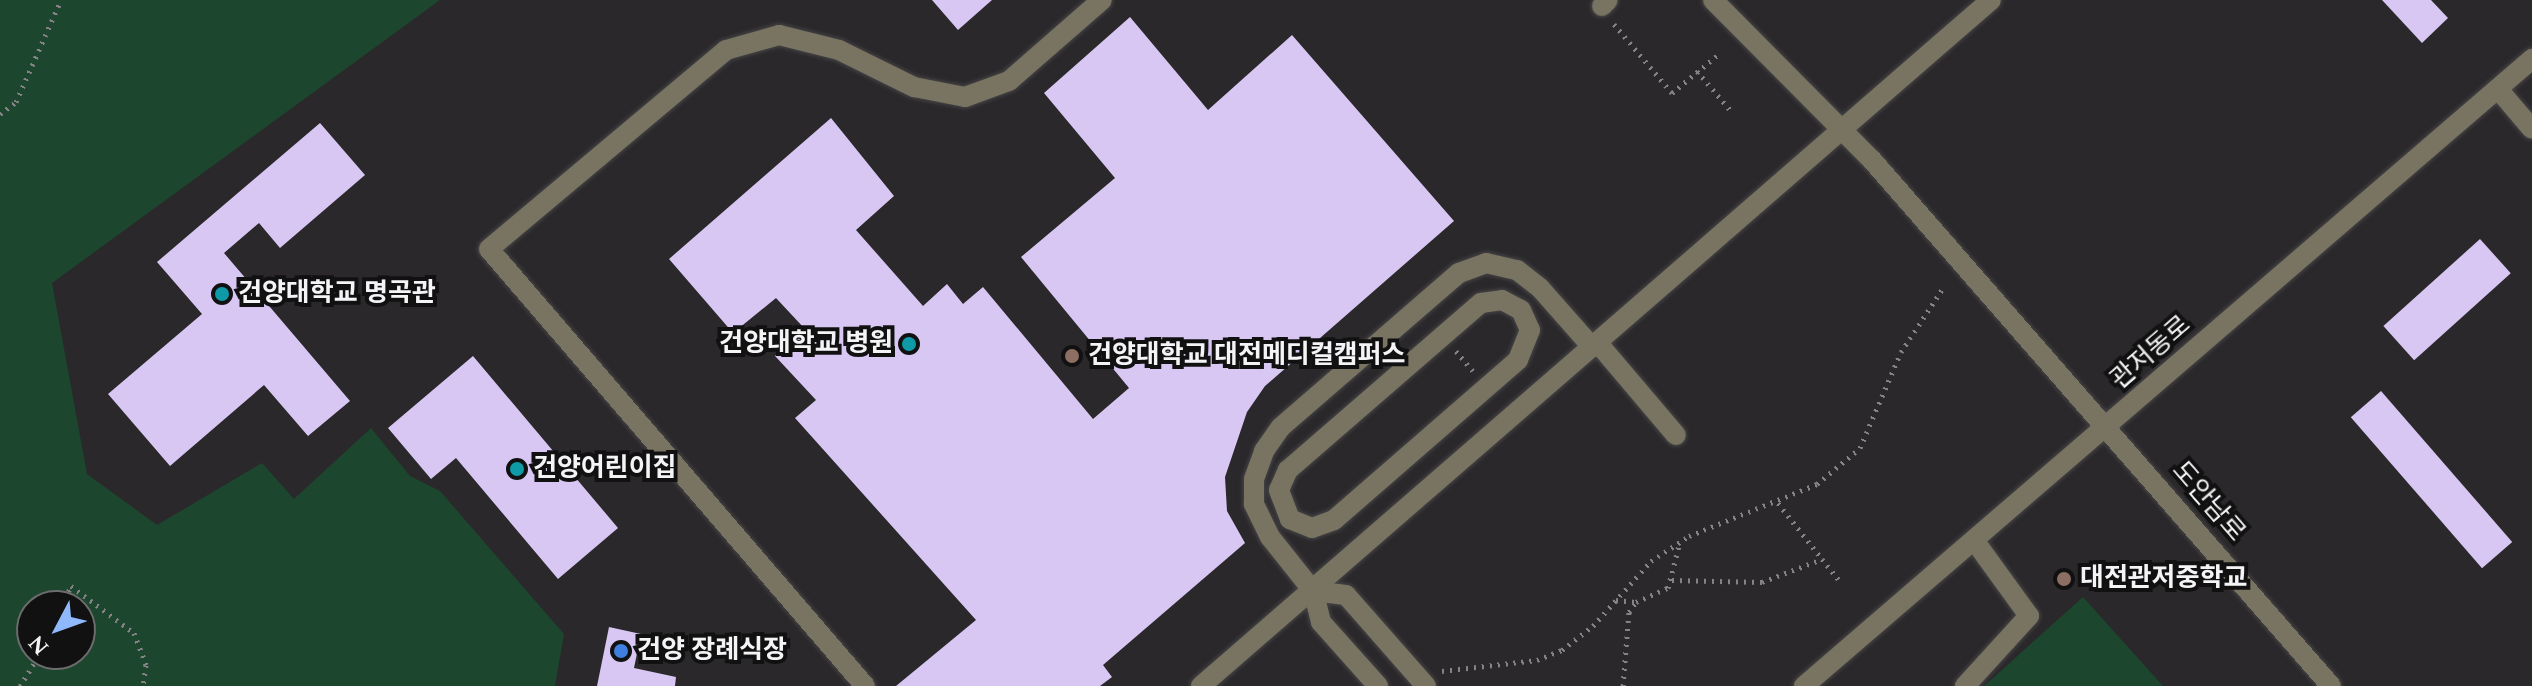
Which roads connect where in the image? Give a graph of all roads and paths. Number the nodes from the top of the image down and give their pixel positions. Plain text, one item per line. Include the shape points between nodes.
1 (61, 0) edge
2 (1713, 0) edge
3 (1991, 0) edge
4 (1099, 1) edge
5 (1614, 24) dead end
6 (1720, 53) dead end
7 (2532, 59) edge
8 (1697, 71) junction
9 (2498, 89) junction
10 (1732, 112) dead end
11 (0, 114) edge
12 (1840, 129) junction
13 (2532, 129) edge
14 (1943, 288) dead end
15 (1449, 343) dead end
16 (1595, 344) junction
17 (1481, 381) dead end
18 (2108, 424) junction
19 (1676, 435) dead end
20 (1264, 451) junction
21 (1279, 495) junction
22 (1778, 503) junction
23 (1262, 521) junction
24 (1974, 540) junction
25 (1680, 542) junction
26 (1822, 559) junction
27 (1838, 579) dead end
28 (1672, 580) junction
29 (1313, 591) junction
30 (1615, 600) junction
31 (1636, 602) junction
32 (96, 605) edge
33 (1442, 671) dead end
34 (143, 686) edge
35 (865, 686) edge
36 (1201, 686) edge
37 (1378, 686) edge
38 (1426, 686) edge
39 (1623, 686) edge
40 (1804, 686) edge
41 (1965, 686) edge
42 (2331, 686) edge

1 - 11 path via 16,102
2 - 12 street, 도안남로
3 - 12 street
4 - 35 street via 1009,81 965,97 914,87 839,50 779,35 726,50 489,249
5 - 8 path via 1672,93
6 - 8 path
7 - 9 street, 관저동로
8 - 10 path
9 - 13 street
9 - 18 street, 관저동로
12 - 16 street
12 - 18 street, 도안남로
14 - 22 path via 1901,352 1860,448 1817,484
15 - 17 path
16 - 19 street
16 - 20 street via 1517,270 1486,263 1459,273 1281,427
16 - 29 street
18 - 24 street, 관저동로
18 - 42 street, 도안남로
20 - 21 street
20 - 23 street via 1254,479 1254,504
21 - 21 street via 1312,528 1334,520 1518,360 1530,341 1521,310 1502,300 1481,303
21 - 23 street
22 - 25 path via 1716,522
22 - 26 path
23 - 29 street
24 - 40 street, 관저동로
24 - 41 street via 2029,616
25 - 28 path
25 - 30 path via 1651,561
26 - 27 path
26 - 28 path via 1762,582
28 - 31 path via 1654,598
29 - 36 street
29 - 37 street via 1321,622
29 - 38 street via 1346,595
30 - 31 path
30 - 33 path via 1562,650 1537,660
31 - 39 path via 1629,612
32 - 34 path via 134,633 146,665

